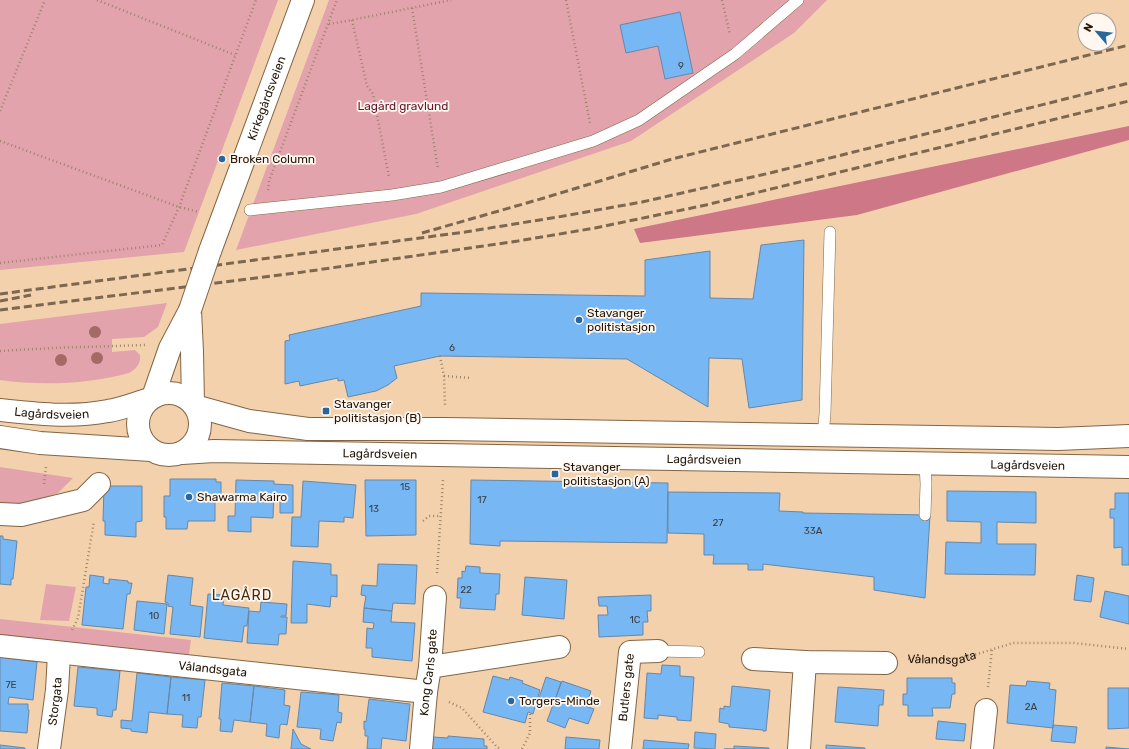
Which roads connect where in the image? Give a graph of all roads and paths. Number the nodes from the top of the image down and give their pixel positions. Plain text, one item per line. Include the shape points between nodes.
1 (44, 0) edge
2 (97, 0) edge
3 (256, 0) edge
4 (303, 0) edge
5 (337, 0) edge
6 (451, 0) edge
7 (566, 0) edge
8 (722, 0) edge
9 (798, 0) edge
10 (412, 8) junction
11 (352, 20) junction
12 (328, 24) junction
13 (734, 54) junction
14 (235, 55) junction
15 (0, 111) edge
16 (0, 140) edge
17 (593, 141) junction
18 (441, 187) junction
19 (392, 195) junction
20 (178, 207) junction
21 (267, 208) junction
22 (250, 210) dead end
23 (200, 212) dead end
24 (830, 232) dead end
25 (0, 263) edge
26 (190, 310) junction
27 (149, 345) dead end
28 (0, 351) edge
29 (440, 356) dead end
30 (444, 376) junction
31 (472, 378) dead end
32 (151, 398) junction
33 (194, 405) junction
34 (445, 408) dead end
35 (0, 410) edge
36 (822, 435) junction
37 (1129, 436) edge
38 (0, 437) edge
39 (151, 450) junction
40 (182, 453) junction
41 (925, 463) junction
42 (1129, 467) edge
43 (442, 480) dead end
44 (99, 484) dead end
45 (0, 514) edge
46 (925, 515) dead end
47 (440, 516) junction
48 (94, 517) dead end
49 (423, 521) dead end
50 (436, 574) dead end
51 (435, 597) dead end
52 (0, 646) edge
53 (559, 647) dead end
54 (992, 649) junction
55 (1129, 649) edge
56 (658, 652) joint
57 (699, 652) dead end
58 (59, 654) junction
59 (752, 658) dead end
60 (805, 662) junction
61 (886, 663) joint
62 (430, 667) junction
63 (426, 692) junction
64 (986, 710) joint
65 (530, 714) dead end
66 (48, 749) edge
67 (421, 749) edge
68 (501, 749) edge
69 (522, 749) edge
70 (620, 749) edge
71 (799, 749) edge
72 (982, 749) edge

1 - 15 path
2 - 14 path
3 - 14 path
4 - 26 main road, Kirkegårdsveien, bridge
5 - 12 path
6 - 10 path
7 - 17 path
8 - 13 path
9 - 13 lane
10 - 11 path
10 - 18 path
11 - 12 path
11 - 19 path via 366,86 373,94
12 - 21 path via 269,181
13 - 17 lane via 639,120
14 - 20 path
16 - 20 path
17 - 18 lane
18 - 19 lane
19 - 21 lane
20 - 23 path
20 - 25 path via 162,245
21 - 22 lane
24 - 36 lane
26 - 32 main road, Kirkegårdsveien via 170,348
26 - 33 main road, Kirkegårdsveien
27 - 28 path
29 - 30 path
30 - 31 path
30 - 34 path
32 - 33 main road via 171,393 187,399
32 - 35 main road, Lagårdsveien via 109,411 81,414
32 - 39 main road via 140,412 138,423 143,443
33 - 36 main road via 249,421 308,429
33 - 40 main road via 199,416 198,436
36 - 37 main road via 1058,439
38 - 39 main road via 40,443
39 - 40 main road via 161,455 172,456
40 - 41 main road, Lagårdsveien
41 - 42 main road, Lagårdsveien
41 - 46 lane
43 - 47 path
44 - 45 main road via 83,500 21,515
47 - 49 path via 429,516
47 - 50 path
48 - 58 path via 78,618
51 - 62 main road, Kong Carls gate
52 - 58 main road, Vålandsgata
53 - 62 main road
54 - 55 path, Vålandsgata via 1012,643 1074,643
54 - 61 path, Vålandsgata via 958,660 906,659
54 - 64 path
56 - 57 lane
56 - 70 main road, Butlers gate via 630,652
58 - 63 main road, Vålandsgata
58 - 66 main road, Storgata via 57,690
59 - 60 main road
60 - 61 main road
60 - 71 main road
62 - 63 main road, Kong Carls gate
63 - 67 main road, Kong Carls gate
63 - 68 path via 462,708
64 - 72 main road
65 - 69 path via 530,733

